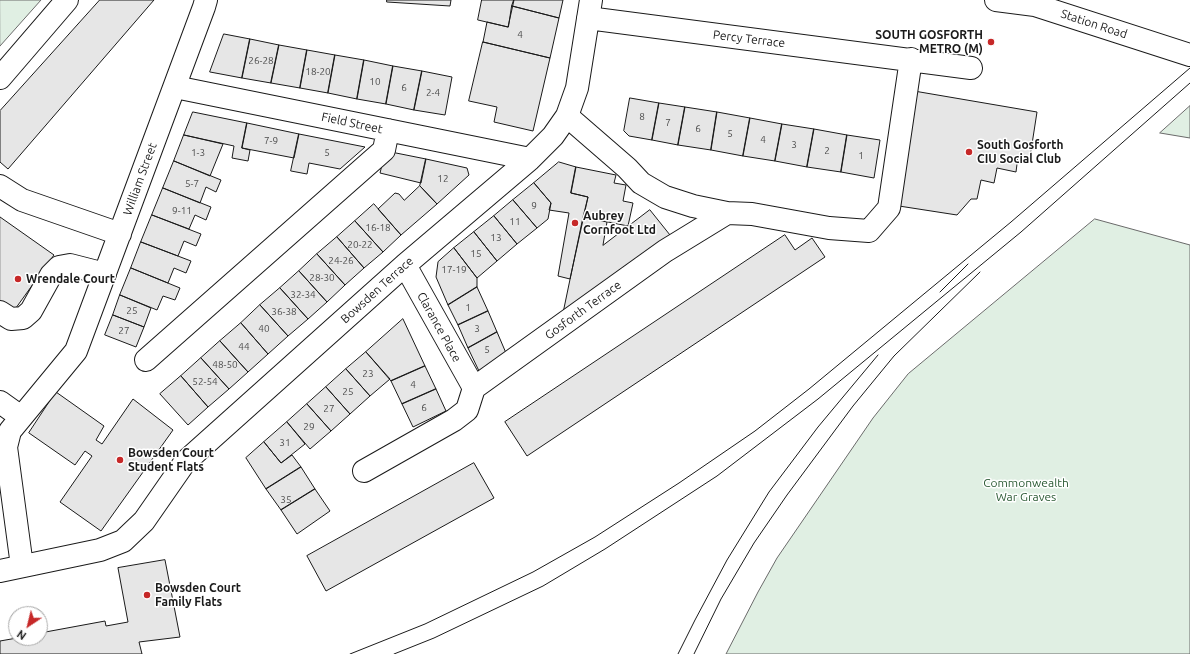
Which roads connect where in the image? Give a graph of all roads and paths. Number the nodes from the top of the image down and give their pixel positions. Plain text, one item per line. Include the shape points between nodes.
1 (67, 0) edge
2 (996, 0) edge
3 (205, 3) edge
4 (590, 9) edge
5 (1190, 55) edge
6 (910, 60) junction
7 (971, 68) dead end
8 (0, 78) edge
9 (175, 87) junction
10 (567, 116) junction
11 (388, 130) junction
12 (530, 159) junction
13 (0, 186) edge
14 (727, 213) junction
15 (120, 234) junction
16 (405, 265) junction
17 (105, 274) junction
18 (0, 312) edge
19 (146, 360) dead end
20 (474, 388) junction
21 (0, 402) edge
22 (21, 417) junction
23 (364, 471) dead end
24 (22, 566) junction
25 (0, 571) edge

1 - 8 street
2 - 5 street, Station Road via 1035,5
3 - 9 street, William Street
4 - 6 street, Percy Terrace
4 - 10 street, Bowsden Terrace via 577,88
6 - 7 street, Percy Terrace
6 - 14 street via 889,208 869,231 829,228 752,214
9 - 11 street, Field Street
9 - 15 street, William Street
10 - 12 street, Bowsden Terrace via 553,136
10 - 14 street via 642,184 664,197
11 - 12 street, Field Street
11 - 19 street via 384,150
12 - 16 street, Bowsden Terrace
13 - 15 street via 22,200
14 - 20 street, Gosforth Terrace via 665,251
15 - 17 street, William Street
16 - 20 street, Clarance Place
16 - 24 street, Bowsden Terrace via 185,462 144,521 123,541 100,550
17 - 18 street via 70,265 59,267 31,311 23,318 11,319
17 - 22 street, William Street via 76,351
20 - 23 street via 467,410 454,420
21 - 22 street
22 - 24 street, William Street via 10,431 6,447
24 - 25 street, Bowsden Terrace

